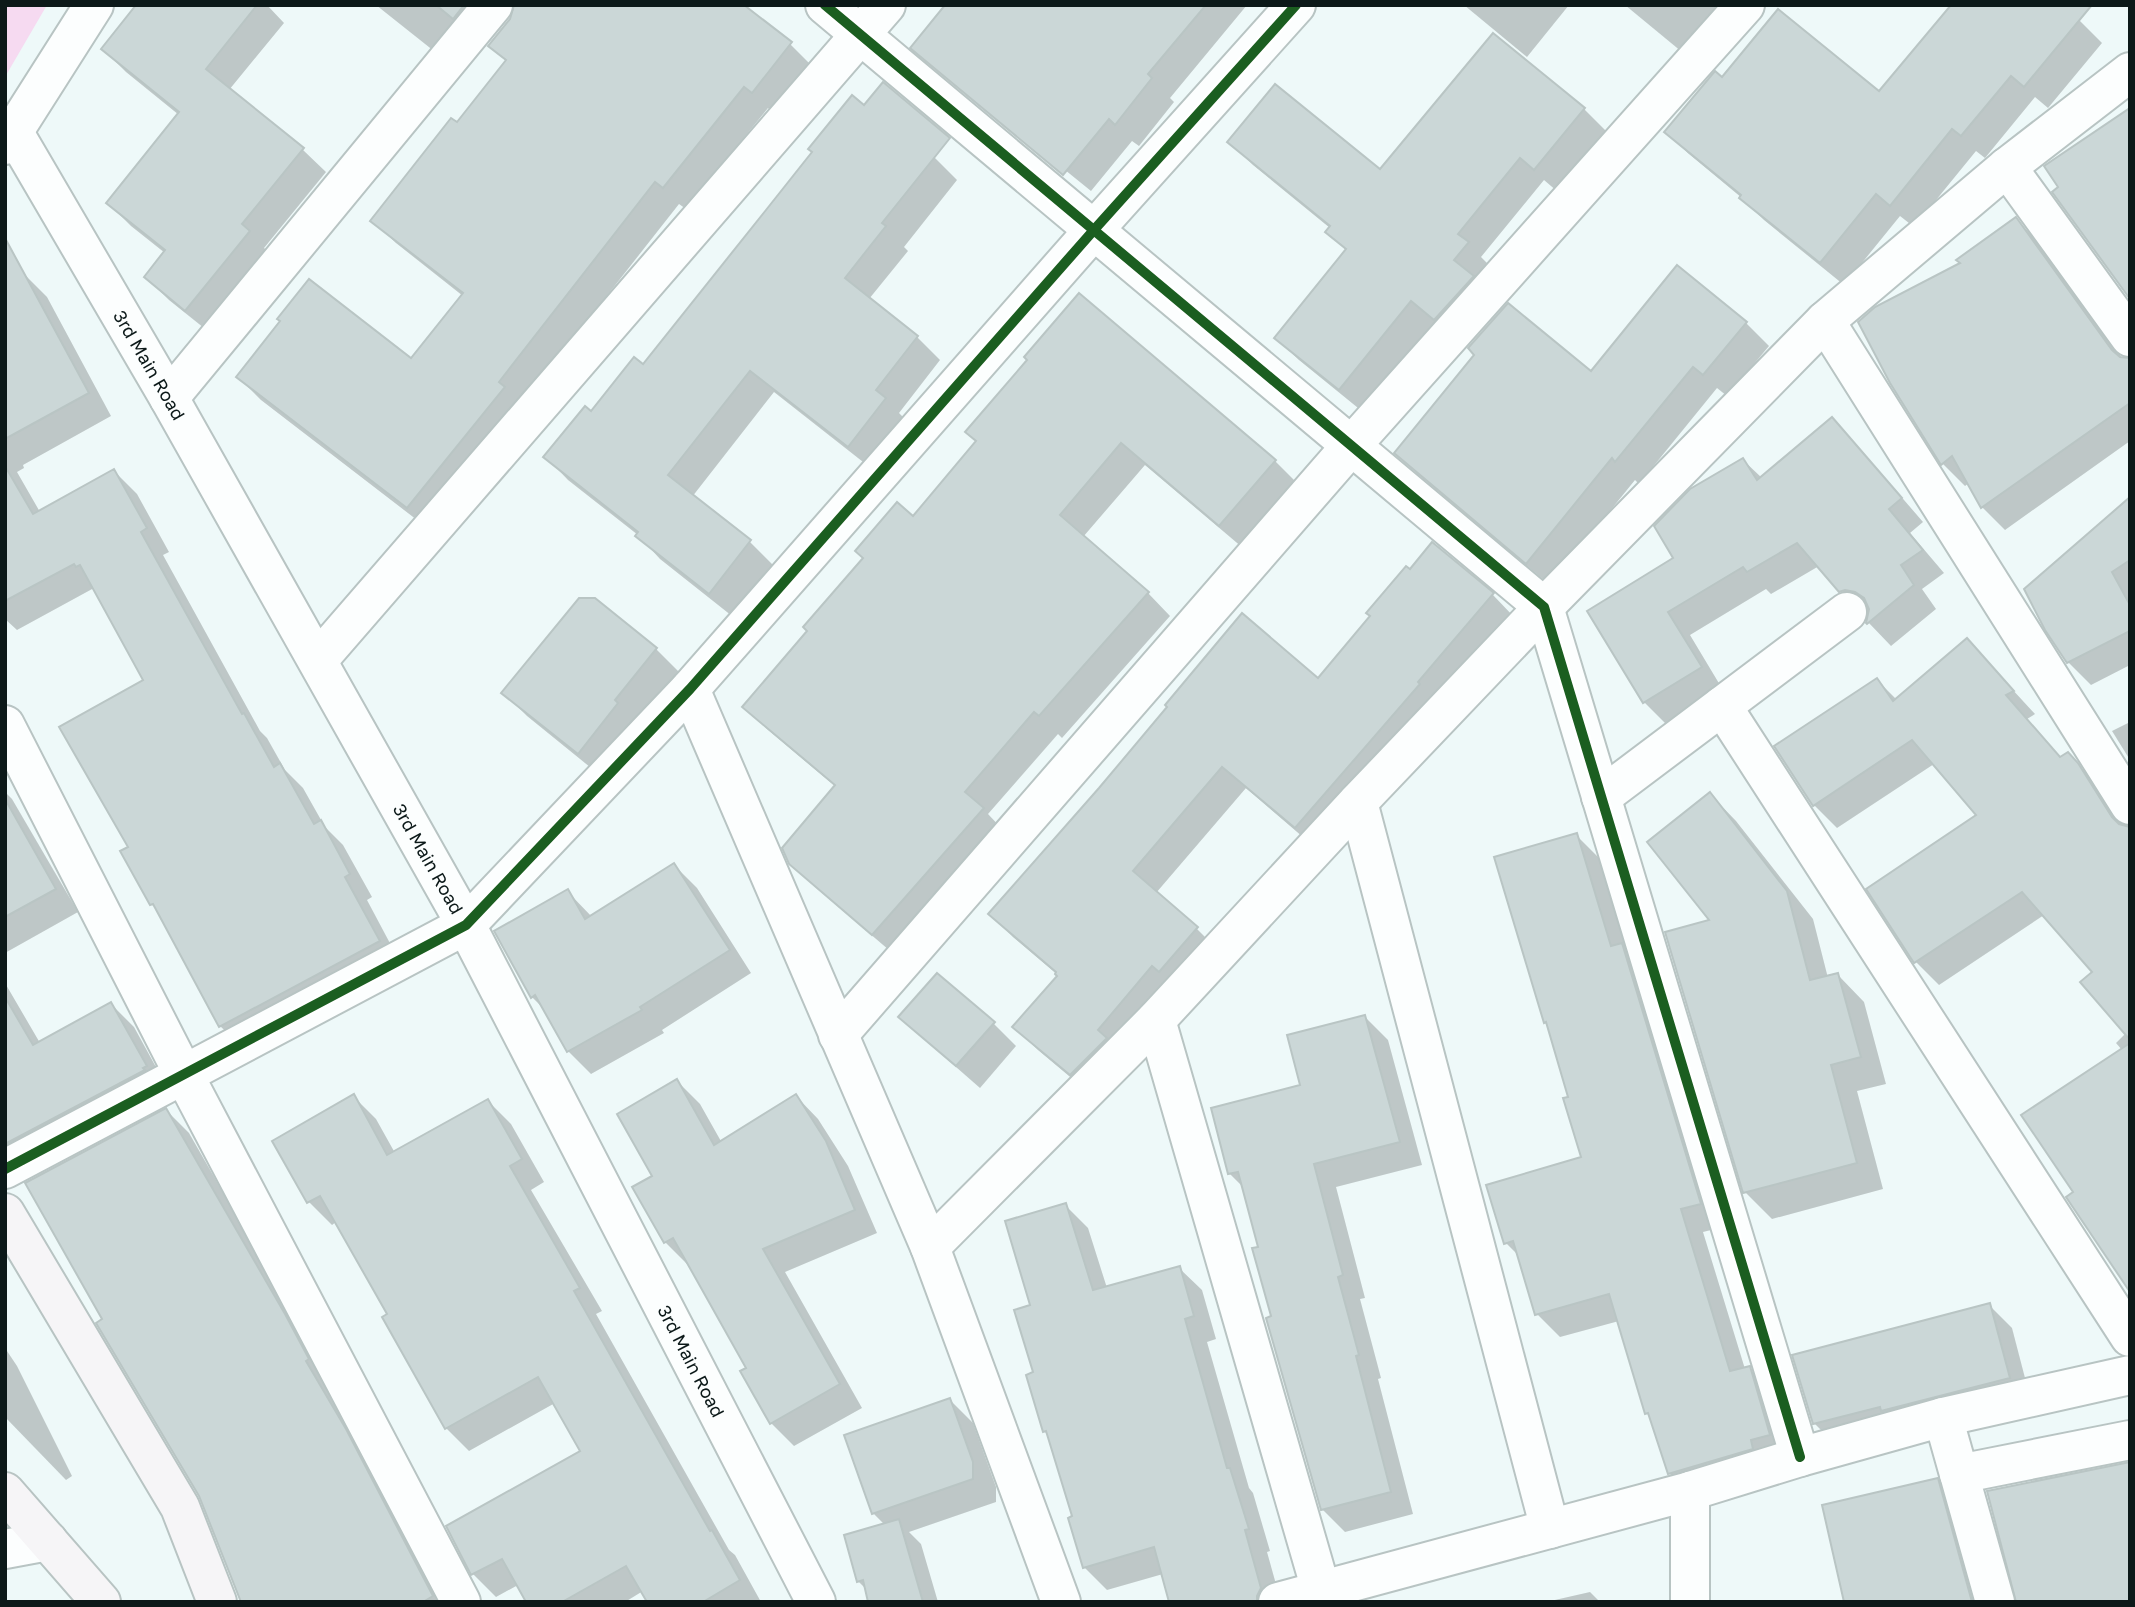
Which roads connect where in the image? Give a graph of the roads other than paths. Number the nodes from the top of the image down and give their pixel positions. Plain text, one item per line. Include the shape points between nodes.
1 (93, 5) edge
2 (493, 5) edge
3 (825, 5) edge
4 (886, 5) edge
5 (1296, 5) edge
6 (1745, 5) edge
7 (860, 35) junction
8 (2130, 72) edge
9 (9, 138) edge
10 (2007, 167) junction
11 (1093, 231) junction
12 (1825, 321) junction
13 (2130, 337) edge
14 (169, 398) junction
15 (1351, 446) junction
16 (1544, 607) junction
17 (1847, 612) dead end
18 (318, 660) junction
19 (690, 690) junction
20 (1722, 706) junction
21 (5, 725) edge
22 (1601, 797) junction
23 (1358, 802) junction
24 (2130, 805) edge
25 (466, 925) junction
26 (1156, 1020) junction
27 (838, 1035) junction
28 (184, 1075) junction
29 (5, 1169) edge
30 (5, 1213) edge
31 (930, 1247) junction
32 (2130, 1337) edge
33 (2130, 1375) edge
34 (1943, 1418) junction
35 (2130, 1440) edge
36 (1800, 1457) junction
37 (1959, 1474) junction
38 (1690, 1491) junction
39 (5, 1492) edge
40 (1550, 1529) junction
41 (48, 1541) junction
42 (5, 1549) edge
43 (1321, 1590) junction
44 (101, 1602) edge
45 (217, 1602) edge
46 (461, 1602) edge
47 (817, 1602) edge
48 (1061, 1602) edge
49 (1278, 1602) edge
50 (1690, 1602) edge
51 (1995, 1602) edge

1 - 9 street
2 - 14 street
3 - 7 street
4 - 7 street
5 - 11 street
6 - 15 street
7 - 11 street
7 - 18 street
8 - 10 street
9 - 14 street, 3rd Main Road
10 - 12 street
10 - 13 street
11 - 15 street
11 - 19 street
12 - 16 street
12 - 24 street
14 - 18 street, 3rd Main Road
15 - 16 street
15 - 27 street
16 - 22 street
16 - 23 street
17 - 20 street
18 - 25 street, 3rd Main Road
19 - 25 street
19 - 27 street
20 - 22 street
20 - 32 street
21 - 28 street
22 - 36 street
23 - 26 street
23 - 40 street
25 - 28 street
25 - 47 street, 3rd Main Road
26 - 31 street
26 - 43 street
27 - 31 street
28 - 29 street
28 - 46 street
30 - 45 main road via 180,1507
31 - 48 street
33 - 34 street
34 - 36 street
34 - 37 street
35 - 37 street
36 - 38 street
37 - 51 street
38 - 40 street
38 - 50 street
39 - 41 main road
40 - 43 street
41 - 42 street
41 - 44 main road
43 - 49 street

